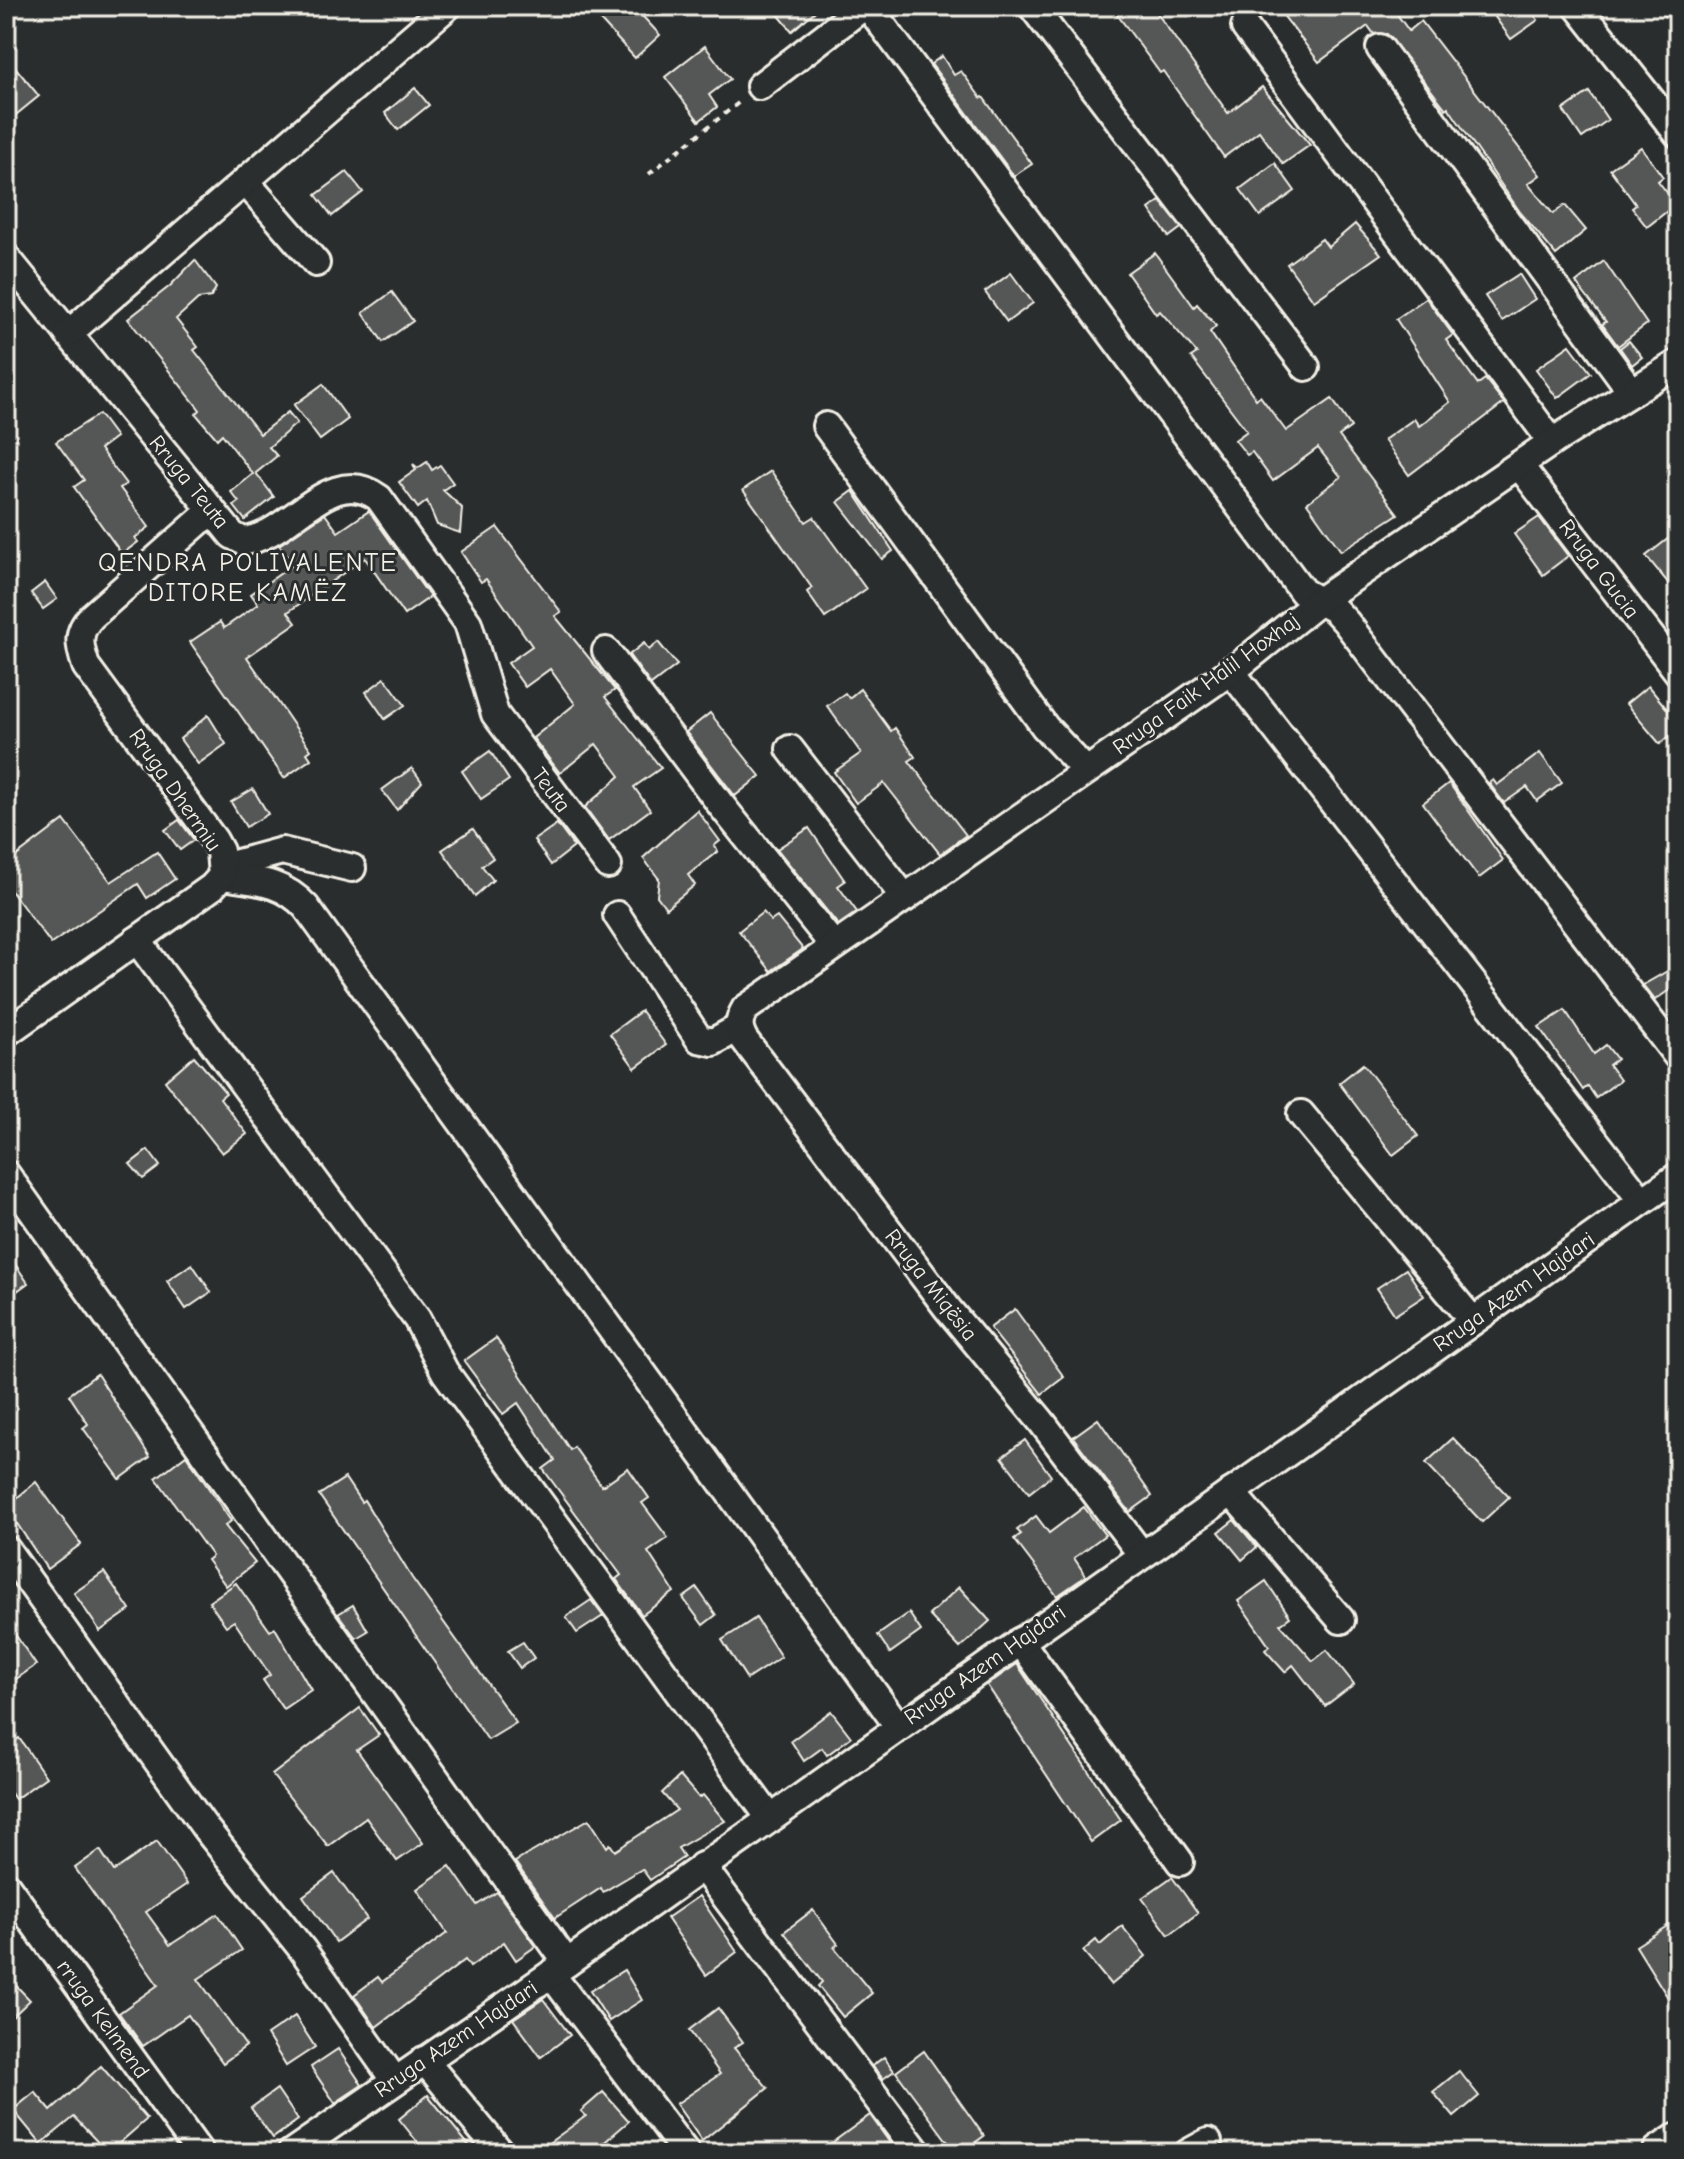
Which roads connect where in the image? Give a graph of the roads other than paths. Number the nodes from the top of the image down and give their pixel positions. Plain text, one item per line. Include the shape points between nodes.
1 (448, 6) edge
2 (866, 6) edge
3 (1032, 6) edge
4 (1577, 6) edge
5 (1245, 27) dead end
6 (1380, 48) dead end
7 (760, 86) road end
8 (1678, 134) edge
9 (245, 181) junction
10 (6, 257) edge
11 (316, 263) dead end
12 (68, 334) junction
13 (1676, 361) edge
14 (1306, 367) dead end
15 (1632, 392) junction
16 (826, 426) dead end
17 (1552, 442) junction
18 (1519, 465) junction
19 (212, 510) junction
20 (1318, 602) junction
21 (606, 651) dead end
22 (1230, 670) junction
23 (1678, 672) edge
24 (495, 714) joint
25 (790, 749) dead end
26 (1086, 771) junction
27 (608, 865) dead end
28 (352, 868) dead end
29 (223, 871) junction
30 (905, 898) junction
31 (617, 915) dead end
32 (137, 940) junction
33 (834, 946) junction
34 (742, 1019) junction
35 (6, 1033) edge
36 (1678, 1057) edge
37 (1301, 1114) dead end
38 (6, 1174) edge
39 (1678, 1176) edge
40 (1642, 1201) junction
41 (1473, 1321) junction
42 (1231, 1492) junction
43 (6, 1549) edge
44 (1142, 1555) junction
45 (1341, 1620) dead end
46 (1020, 1641) junction
47 (898, 1726) junction
48 (770, 1818) junction
49 (1180, 1862) dead end
50 (702, 1866) junction
51 (6, 1885) edge
52 (559, 1968) junction
53 (424, 2060) junction
54 (395, 2081) junction
55 (1678, 2141) edge
56 (200, 2153) edge
57 (291, 2153) edge
58 (501, 2153) edge
59 (686, 2153) edge
60 (918, 2153) edge
61 (1660, 2153) edge

1 - 9 street
2 - 7 street
2 - 20 street via 1294,580
3 - 14 street
4 - 8 street
5 - 17 street
6 - 15 street
9 - 11 street
9 - 12 street
10 - 12 street, Rruga Teuta
12 - 19 street, Rruga Teuta
13 - 15 street, Rruga Faik Halil Hoxhaj
15 - 17 street, Rruga Faik Halil Hoxhaj
16 - 26 street via 1045,727
17 - 18 street, Rruga Faik Halil Hoxhaj
18 - 20 street, Rruga Faik Halil Hoxhaj
18 - 23 street, Rruga Gucia
19 - 24 street, Rruga Teuta via 232,535 256,540 322,496 368,490 468,623
19 - 29 street, Rruga Dhermiu via 92,616 79,639 86,666 214,840
20 - 22 street, Rruga Faik Halil Hoxhaj
20 - 36 street via 1346,622
21 - 33 street
22 - 26 street, Rruga Faik Halil Hoxhaj
22 - 40 street
24 - 27 street, Teuta
25 - 30 street
26 - 30 street, Rruga Faik Halil Hoxhaj
28 - 29 street via 282,851
29 - 32 street, Rruga Dhermiu via 212,887
29 - 47 street via 273,883 291,891 306,907
30 - 33 street, Rruga Faik Halil Hoxhaj
31 - 34 street, Rruga Faik Halil Hoxhaj via 699,1039 713,1042
32 - 35 street, Rruga Dhermiu
32 - 48 street via 417,1319 445,1372
33 - 34 street, Rruga Faik Halil Hoxhaj
34 - 44 street, Rruga Miqësia via 948,1309
37 - 41 street
38 - 52 street
39 - 40 street, Rruga Azem Hajdari
40 - 41 street, Rruga Azem Hajdari
41 - 42 street, Rruga Azem Hajdari
42 - 44 street, Rruga Azem Hajdari
42 - 45 street
43 - 54 street
44 - 46 street, Rruga Azem Hajdari
46 - 47 street, Rruga Azem Hajdari
46 - 49 street
47 - 48 street, Rruga Azem Hajdari
48 - 50 street, Rruga Azem Hajdari
50 - 52 street, Rruga Azem Hajdari
50 - 60 street
51 - 56 street, rruga Kelmend
52 - 53 street, Rruga Azem Hajdari
52 - 59 street
53 - 54 street, Rruga Azem Hajdari
53 - 58 street
54 - 57 street, Rruga Azem Hajdari
55 - 61 main road

